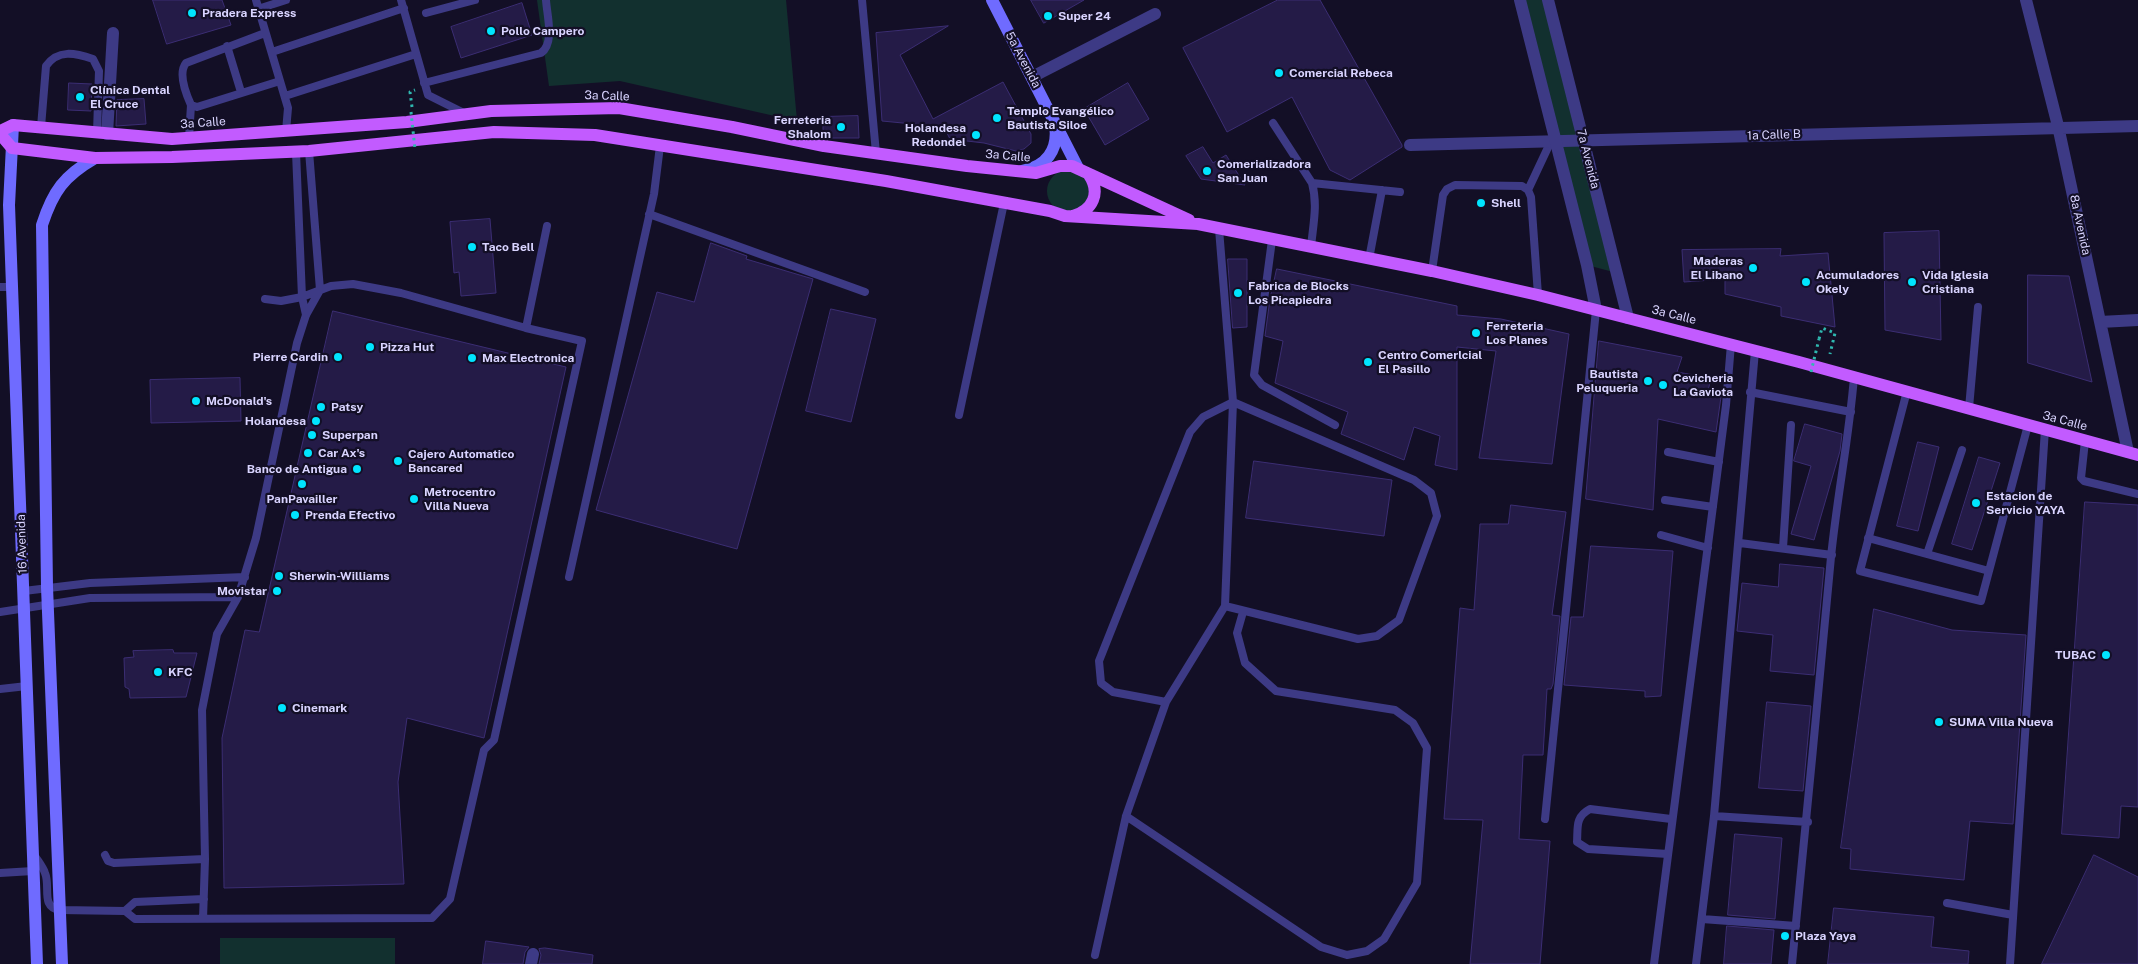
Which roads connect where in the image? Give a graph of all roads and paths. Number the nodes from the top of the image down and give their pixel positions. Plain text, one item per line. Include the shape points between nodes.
1 (256, 0) edge
2 (286, 0) edge
3 (475, 0) edge
4 (546, 0) edge
5 (862, 0) edge
6 (992, 0) edge
7 (1520, 0) edge
8 (1548, 0) edge
9 (2026, 0) edge
10 (402, 4) edge
11 (258, 9) junction
12 (426, 13) dead end
13 (1155, 14) dead end
14 (113, 33) dead end
15 (265, 33) junction
16 (227, 46) junction
17 (272, 52) junction
18 (416, 54) junction
19 (1032, 77) junction
20 (280, 81) junction
21 (425, 85) junction
22 (241, 92) junction
23 (284, 96) junction
24 (191, 105) junction
25 (468, 115) junction
26 (413, 117) junction
27 (1054, 120) junction
28 (1273, 123) dead end
29 (13, 125) junction
30 (2058, 126) junction
31 (2138, 126) edge
32 (41, 127) junction
33 (286, 131) junction
34 (0, 132) edge
35 (102, 134) junction
36 (189, 138) junction
37 (1553, 141) junction
38 (1584, 141) junction
39 (1410, 145) dead end
40 (660, 146) junction
41 (12, 148) junction
42 (415, 149) dead end
43 (302, 152) junction
44 (876, 153) junction
45 (95, 158) junction
46 (1078, 168) junction
47 (1020, 172) junction
48 (1088, 175) junction
49 (1312, 183) junction
50 (1382, 190) junction
51 (1528, 190) junction
52 (1400, 192) dead end
53 (1004, 203) junction
54 (649, 214) junction
55 (1073, 216) junction
56 (1198, 224) junction
57 (547, 226) dead end
58 (1220, 229) junction
59 (1272, 240) junction
60 (1311, 247) junction
61 (1369, 260) junction
62 (1432, 271) junction
63 (6, 287) edge
64 (320, 290) junction
65 (865, 292) dead end
66 (1538, 295) junction
67 (302, 297) junction
68 (265, 299) dead end
69 (1978, 307) dead end
70 (1596, 310) junction
71 (306, 315) junction
72 (1628, 318) junction
73 (2138, 320) edge
74 (2100, 322) junction
75 (526, 328) junction
76 (1731, 344) junction
77 (1755, 352) junction
78 (1826, 369) junction
79 (1811, 372) dead end
80 (1854, 377) junction
81 (1907, 391) junction
82 (1750, 392) junction
83 (1233, 402) junction
84 (1969, 408) junction
85 (1851, 412) junction
86 (959, 415) dead end
87 (1335, 425) dead end
88 (2028, 425) junction
89 (1792, 426) dead end
90 (2045, 429) junction
91 (2085, 440) junction
92 (1962, 450) dead end
93 (1668, 452) dead end
94 (2133, 453) edge
95 (1719, 462) junction
96 (2138, 494) edge
97 (1665, 500) dead end
98 (1713, 507) junction
99 (1661, 535) dead end
100 (1868, 538) junction
101 (1740, 543) junction
102 (1708, 548) junction
103 (1783, 548) junction
104 (1927, 554) junction
105 (1832, 555) junction
106 (1989, 571) junction
107 (245, 577) junction
108 (569, 577) dead end
109 (47, 588) junction
110 (24, 591) junction
111 (238, 597) junction
112 (48, 604) junction
113 (1225, 606) junction
114 (24, 607) junction
115 (0, 612) edge
116 (1242, 612) junction
117 (27, 686) junction
118 (0, 689) edge
119 (1166, 702) junction
120 (1126, 816) junction
121 (1714, 816) junction
122 (1671, 818) junction
123 (1545, 819) dead end
124 (1808, 822) junction
125 (33, 852) junction
126 (1668, 854) junction
127 (105, 855) dead end
128 (205, 859) junction
129 (33, 871) junction
130 (0, 874) edge
131 (204, 899) junction
132 (1946, 903) dead end
133 (60, 910) junction
134 (125, 911) junction
135 (2013, 915) junction
136 (203, 919) junction
137 (1702, 919) junction
138 (1796, 926) junction
139 (1095, 955) dead end
140 (36, 964) edge
141 (62, 964) edge
142 (1654, 964) edge
143 (1696, 964) edge
144 (1792, 964) edge
145 (2010, 964) edge

1 - 11 lane
2 - 11 lane
3 - 12 lane
4 - 21 lane via 549,41 541,53
5 - 44 lane
6 - 19 main road, 5a Avenida
7 - 37 street
8 - 38 street, 7a Avenida
9 - 30 street, 8a Avenida
10 - 17 lane
10 - 18 lane
11 - 15 lane
13 - 19 street
14 - 35 street
15 - 16 lane
15 - 17 lane
16 - 22 lane
16 - 24 lane via 182,67
17 - 20 lane
18 - 21 lane
18 - 23 lane
19 - 27 main road, 5a Avenida
20 - 22 lane
20 - 23 lane
21 - 25 lane via 428,95
21 - 26 path via 410,92
22 - 24 lane via 197,107
23 - 33 lane via 288,108
24 - 36 lane
25 - 26 main road, 3a Calle
25 - 44 main road, 3a Calle via 620,108
26 - 33 main road, 3a Calle
26 - 42 path, bridge
27 - 46 main road, 5a Avenida
27 - 47 main road, 5a Avenida via 1056,141 1052,153 1040,165
28 - 49 lane
29 - 32 main road, 3a Calle
29 - 34 main road, 3a Calle
29 - 41 main road, 16 Avenida
30 - 31 street, 1a Calle B
30 - 38 street, 1a Calle B
30 - 74 street, 8a Avenida
32 - 35 main road, 3a Calle
32 - 35 lane via 46,66 61,54 81,55 93,59 98,71
33 - 36 main road, 3a Calle
34 - 41 main road, 3a Calle
35 - 36 main road, 3a Calle
37 - 38 street, 1a Calle B
37 - 39 street, 1a Calle B
37 - 51 lane
37 - 70 street
38 - 72 street, 7a Avenida
40 - 43 main road, 3a Calle via 596,135 494,132
40 - 53 main road, 3a Calle
40 - 54 lane
41 - 45 main road, 3a Calle
41 - 63 main road, 16 Avenida
43 - 45 main road, 3a Calle
43 - 64 lane
43 - 67 lane
44 - 47 main road, 3a Calle
45 - 109 main road, 16 Avenida via 60,185 50,200 42,225
46 - 47 main road, 3a Calle via 1068,165 1046,171
46 - 48 main road, 3a Calle
48 - 55 main road via 1095,190 1093,200 1088,209
48 - 56 main road, 3a Calle
49 - 50 lane
49 - 60 lane via 1316,202
50 - 52 lane
50 - 61 lane
51 - 62 lane via 1522,186 1455,185 1447,189 1443,195
51 - 66 lane via 1532,197
53 - 55 main road, 3a Calle
53 - 86 lane
54 - 65 lane
54 - 108 lane
55 - 56 main road, 3a Calle
56 - 58 main road, 3a Calle
57 - 75 lane
58 - 59 main road, 3a Calle
58 - 83 lane
59 - 60 main road, 3a Calle
59 - 87 lane via 1254,375 1262,384
60 - 61 main road, 3a Calle
61 - 62 main road, 3a Calle
62 - 66 main road, 3a Calle
63 - 110 main road, 16 Avenida
64 - 67 lane
64 - 71 lane
64 - 75 lane via 353,284 402,293
66 - 70 main road, 3a Calle
67 - 68 lane via 282,301
67 - 71 lane
69 - 84 lane
70 - 72 main road, 3a Calle
70 - 123 lane
71 - 107 lane
72 - 76 main road, 3a Calle
73 - 74 street
74 - 94 street, 8a Avenida
75 - 136 lane via 582,341 494,740 484,750 450,899 432,918
76 - 77 main road, 3a Calle
76 - 95 lane
77 - 78 main road, 3a Calle
77 - 82 lane
78 - 79 path, bridge via 1835,333 1822,328
78 - 80 main road, 3a Calle
80 - 81 main road, 3a Calle
80 - 85 lane
81 - 84 main road, 3a Calle
81 - 100 lane
82 - 85 lane
82 - 101 lane
83 - 113 lane
83 - 116 lane via 1414,480 1431,493 1437,516 1399,620 1377,636 1358,639
83 - 119 lane via 1203,417 1190,432 1099,661 1101,683 1113,692
84 - 88 main road, 3a Calle
85 - 105 lane
88 - 90 main road, 3a Calle
88 - 106 lane
89 - 103 lane
90 - 91 main road, 3a Calle
90 - 135 lane
91 - 94 main road, 3a Calle
91 - 96 lane via 2081,478
92 - 104 lane
93 - 95 lane
95 - 98 lane
97 - 98 lane
98 - 102 lane
99 - 102 lane
100 - 104 lane
100 - 106 lane via 1860,572 1981,601
101 - 103 lane
101 - 121 lane
102 - 122 lane
103 - 105 lane
104 - 106 lane
105 - 124 lane
107 - 109 lane via 90,583
107 - 111 lane
109 - 110 lane
109 - 112 main road, 16 Avenida
110 - 114 main road, 16 Avenida
111 - 112 lane via 90,598
111 - 128 lane via 217,634 202,710
112 - 114 lane
112 - 133 main road, 16 Avenida
113 - 116 lane
113 - 119 lane
114 - 115 lane
114 - 117 main road, 16 Avenida
116 - 120 lane via 1237,633 1245,663 1276,691 1395,710 1413,722 1427,748 1417,883 1384,939 1367,951 1347,955 1321,947
117 - 118 lane
117 - 125 main road, 16 Avenida
119 - 120 lane
120 - 139 lane
121 - 124 lane
121 - 137 lane
122 - 126 lane
122 - 126 lane via 1590,809 1578,819 1577,842 1588,849
124 - 138 lane
125 - 129 main road, 16 Avenida
125 - 133 lane via 46,875 48,902
126 - 142 lane
127 - 128 lane via 114,863
128 - 131 lane
129 - 130 lane
129 - 140 main road, 16 Avenida
131 - 134 lane via 134,902
131 - 136 lane
132 - 135 lane
133 - 134 lane
133 - 141 main road, 16 Avenida
134 - 136 lane via 135,919
135 - 145 lane
137 - 138 lane
137 - 143 lane
138 - 144 lane

